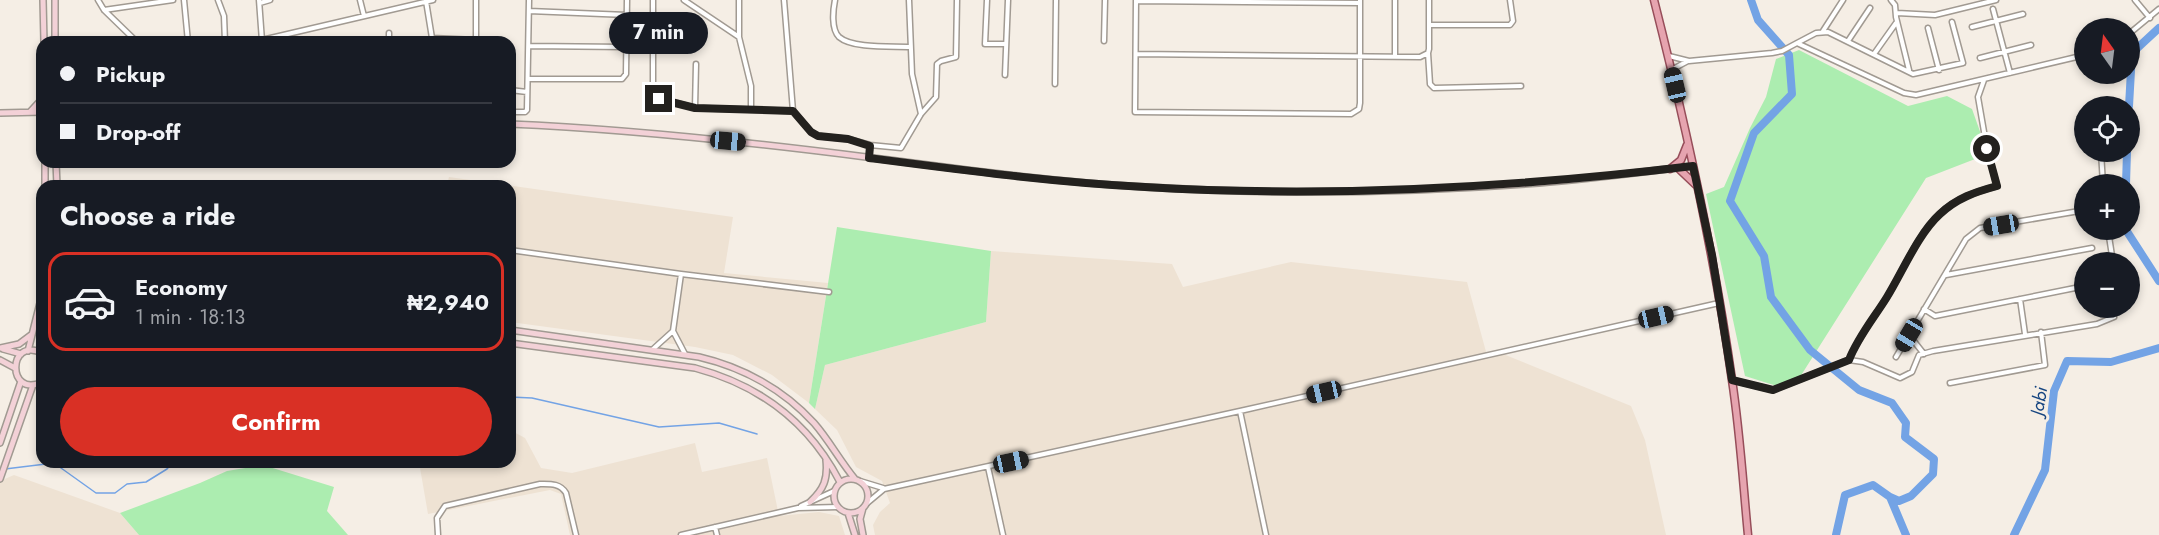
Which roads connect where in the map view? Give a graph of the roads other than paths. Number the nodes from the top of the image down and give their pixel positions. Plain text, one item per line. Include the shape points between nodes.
1 (43, 0) edge
2 (55, 0) edge
3 (98, 0) edge
4 (173, 0) edge
5 (184, 0) edge
6 (218, 0) edge
7 (270, 0) edge
8 (360, 0) edge
9 (433, 0) edge
10 (476, 0) edge
11 (529, 0) edge
12 (627, 0) edge
13 (653, 0) edge
14 (684, 0) edge
15 (739, 0) edge
16 (779, 0) edge
17 (835, 0) edge
18 (909, 0) edge
19 (957, 0) edge
20 (987, 0) edge
21 (1008, 0) edge
22 (1056, 0) edge
23 (1105, 0) edge
24 (1136, 0) edge
25 (1395, 0) edge
26 (1429, 0) edge
27 (1510, 0) edge
28 (1654, 0) edge
29 (1843, 0) edge
30 (1891, 0) edge
31 (1996, 0) edge
32 (2135, 0) edge
33 (260, 1) edge
34 (426, 1) edge
35 (784, 1) edge
36 (1360, 2) edge
37 (1870, 8) dead end
38 (1993, 9) dead end
39 (2159, 9) edge
40 (104, 10) junction
41 (529, 11) junction
42 (1897, 13) junction
43 (2024, 14) dead end
44 (627, 15) junction
45 (364, 16) junction
46 (2150, 18) junction
47 (1897, 22) junction
48 (1952, 22) dead end
49 (1996, 22) junction
50 (1430, 25) junction
51 (2140, 26) edge
52 (1972, 27) dead end
53 (1928, 28) dead end
54 (1824, 32) junction
55 (44, 36) edge
56 (55, 36) edge
57 (131, 36) edge
58 (187, 36) edge
59 (225, 36) edge
60 (262, 36) edge
61 (282, 36) edge
62 (432, 36) edge
63 (476, 36) edge
64 (739, 37) junction
65 (1104, 41) dead end
66 (1848, 41) junction
67 (1006, 44) junction
68 (1794, 44) junction
69 (2031, 45) dead end
70 (529, 46) junction
71 (625, 47) junction
72 (910, 47) junction
73 (2004, 52) junction
74 (1428, 53) junction
75 (1136, 54) junction
76 (1874, 54) junction
77 (1359, 55) junction
78 (1395, 56) junction
79 (1668, 56) junction
80 (1980, 58) dead end
81 (2074, 58) edge
82 (1689, 61) junction
83 (696, 64) dead end
84 (1671, 70) junction
85 (1939, 70) junction
86 (1909, 71) junction
87 (2010, 73) junction
88 (1005, 75) dead end
89 (528, 79) junction
90 (1984, 80) junction
91 (1055, 84) dead end
92 (1521, 86) dead end
93 (516, 91) edge
94 (528, 92) junction
95 (36, 106) edge
96 (695, 108) junction
97 (751, 110) junction
98 (793, 111) junction
99 (30, 112) junction
100 (36, 112) edge
101 (516, 112) edge
102 (0, 113) edge
103 (921, 114) junction
104 (516, 124) edge
105 (1688, 142) junction
106 (870, 146) junction
107 (869, 158) junction
108 (1693, 166) junction
109 (1674, 168) junction
110 (1698, 187) junction
111 (2074, 212) edge
112 (2092, 248) dead end
113 (516, 251) edge
114 (681, 274) junction
115 (1945, 275) junction
116 (2074, 288) edge
117 (830, 292) dead end
118 (2020, 299) junction
119 (1720, 303) junction
120 (1924, 309) junction
121 (2112, 318) edge
122 (36, 322) edge
123 (34, 331) junction
124 (516, 331) edge
125 (673, 331) junction
126 (2041, 332) junction
127 (2025, 334) junction
128 (1909, 335) junction
129 (516, 344) edge
130 (0, 348) edge
131 (652, 350) junction
132 (28, 351) junction
133 (36, 351) edge
134 (21, 354) junction
135 (1924, 354) junction
136 (686, 355) junction
137 (1896, 357) dead end
138 (0, 360) edge
139 (1847, 361) junction
140 (15, 368) junction
141 (1732, 380) junction
142 (21, 381) junction
143 (1950, 383) dead end
144 (36, 384) edge
145 (33, 385) junction
146 (1240, 411) junction
147 (0, 443) edge
148 (826, 458) junction
149 (988, 467) junction
150 (0, 479) edge
151 (858, 480) junction
152 (840, 482) junction
153 (884, 489) junction
154 (834, 491) junction
155 (810, 502) junction
156 (865, 506) junction
157 (838, 507) junction
158 (798, 508) junction
159 (848, 513) junction
160 (715, 527) junction
161 (438, 535) edge
162 (576, 535) edge
163 (681, 535) edge
164 (717, 535) edge
165 (855, 535) edge
166 (863, 535) edge
167 (1003, 535) edge
168 (1266, 535) edge
169 (1748, 535) edge

1 - 55 street
2 - 56 street
3 - 40 street
4 - 40 street
5 - 58 street
6 - 59 street
7 - 33 street
8 - 45 street
9 - 34 street
10 - 63 street
11 - 41 street
12 - 44 street
13 - 96 street via 654,93 659,99
14 - 64 street
15 - 64 street
16 - 35 street
17 - 72 street via 838,36 856,44
18 - 72 street
19 - 103 street via 956,57 937,64 936,97
20 - 67 street via 985,44
21 - 67 street
22 - 91 street
23 - 65 street
24 - 36 street
24 - 75 street
25 - 78 street
26 - 50 street
27 - 50 street via 1510,25
28 - 79 main road
29 - 54 street
30 - 42 street
31 - 42 street via 1935,15
32 - 46 street
33 - 60 street
34 - 45 street
34 - 62 street
35 - 98 street
36 - 77 street
37 - 66 street
38 - 49 street
39 - 46 street
40 - 57 street
41 - 44 street
41 - 70 street
42 - 47 street
43 - 49 street
44 - 71 street
45 - 61 street
46 - 51 street
47 - 76 street
47 - 86 street
48 - 85 street via 1964,61
49 - 52 street
49 - 73 street
50 - 74 street
53 - 85 street
54 - 66 street
54 - 68 street
64 - 97 street via 751,86
66 - 76 street
67 - 88 street
68 - 82 street via 1782,51
68 - 90 street via 1909,94
69 - 73 street
70 - 71 street
70 - 89 street
71 - 89 street via 626,74 622,79
72 - 103 street via 913,85
73 - 80 street
73 - 87 street
74 - 78 street via 1420,57
74 - 92 street via 1430,84 1434,88
75 - 77 street
75 - 77 street via 1135,112 1351,114 1359,109
76 - 86 street
77 - 78 street
79 - 82 street
79 - 84 main road
81 - 87 street
82 - 84 street
83 - 96 street
84 - 105 main road
85 - 86 street via 1917,75
87 - 90 street
89 - 94 street
90 - 139 street via 1978,97 1997,186 1964,196 1938,215
93 - 94 street
94 - 101 street via 526,112
95 - 99 street
96 - 97 street
97 - 98 street
98 - 106 street via 818,136
99 - 100 street
99 - 102 street
103 - 106 street via 902,148
104 - 107 street via 630,131
105 - 108 main road
105 - 109 main road
106 - 107 street
107 - 109 street via 1038,178 1234,191 1472,187
108 - 109 street
108 - 110 main road
109 - 110 main road
110 - 119 main road
111 - 115 street via 1980,228 1966,239
112 - 115 street
113 - 114 street
114 - 117 street
114 - 125 street
115 - 120 street
116 - 118 street
118 - 120 street via 1935,316
118 - 127 street
119 - 141 main road
119 - 146 street
120 - 128 street
121 - 126 street via 2097,324
122 - 123 street
123 - 130 street via 22,343
123 - 132 street
124 - 131 street
125 - 131 street
125 - 136 street
126 - 127 street
126 - 143 street via 2045,365
127 - 135 street
128 - 135 street
128 - 137 street
129 - 148 street via 626,357 718,374 740,383 786,413
130 - 134 street
131 - 136 street
132 - 133 street
132 - 134 street
134 - 140 street
135 - 139 street via 1912,372 1900,378 1863,362
136 - 151 street via 723,363 775,390 813,423
138 - 140 street
139 - 141 street via 1773,390
140 - 142 street
141 - 169 main road
142 - 145 street
142 - 147 street
144 - 145 street
145 - 150 street
146 - 149 street
146 - 168 street
148 - 152 street
148 - 155 street via 826,480
149 - 153 street
149 - 167 street
151 - 152 street
151 - 153 street
151 - 156 street via 867,489
152 - 154 street
153 - 156 street
154 - 155 street
154 - 157 street
155 - 158 street
156 - 159 street
156 - 166 street via 860,519
157 - 158 street
157 - 159 street
158 - 160 street
159 - 165 street
160 - 163 street
160 - 164 street
161 - 162 street via 437,518 445,506 553,484 566,493

